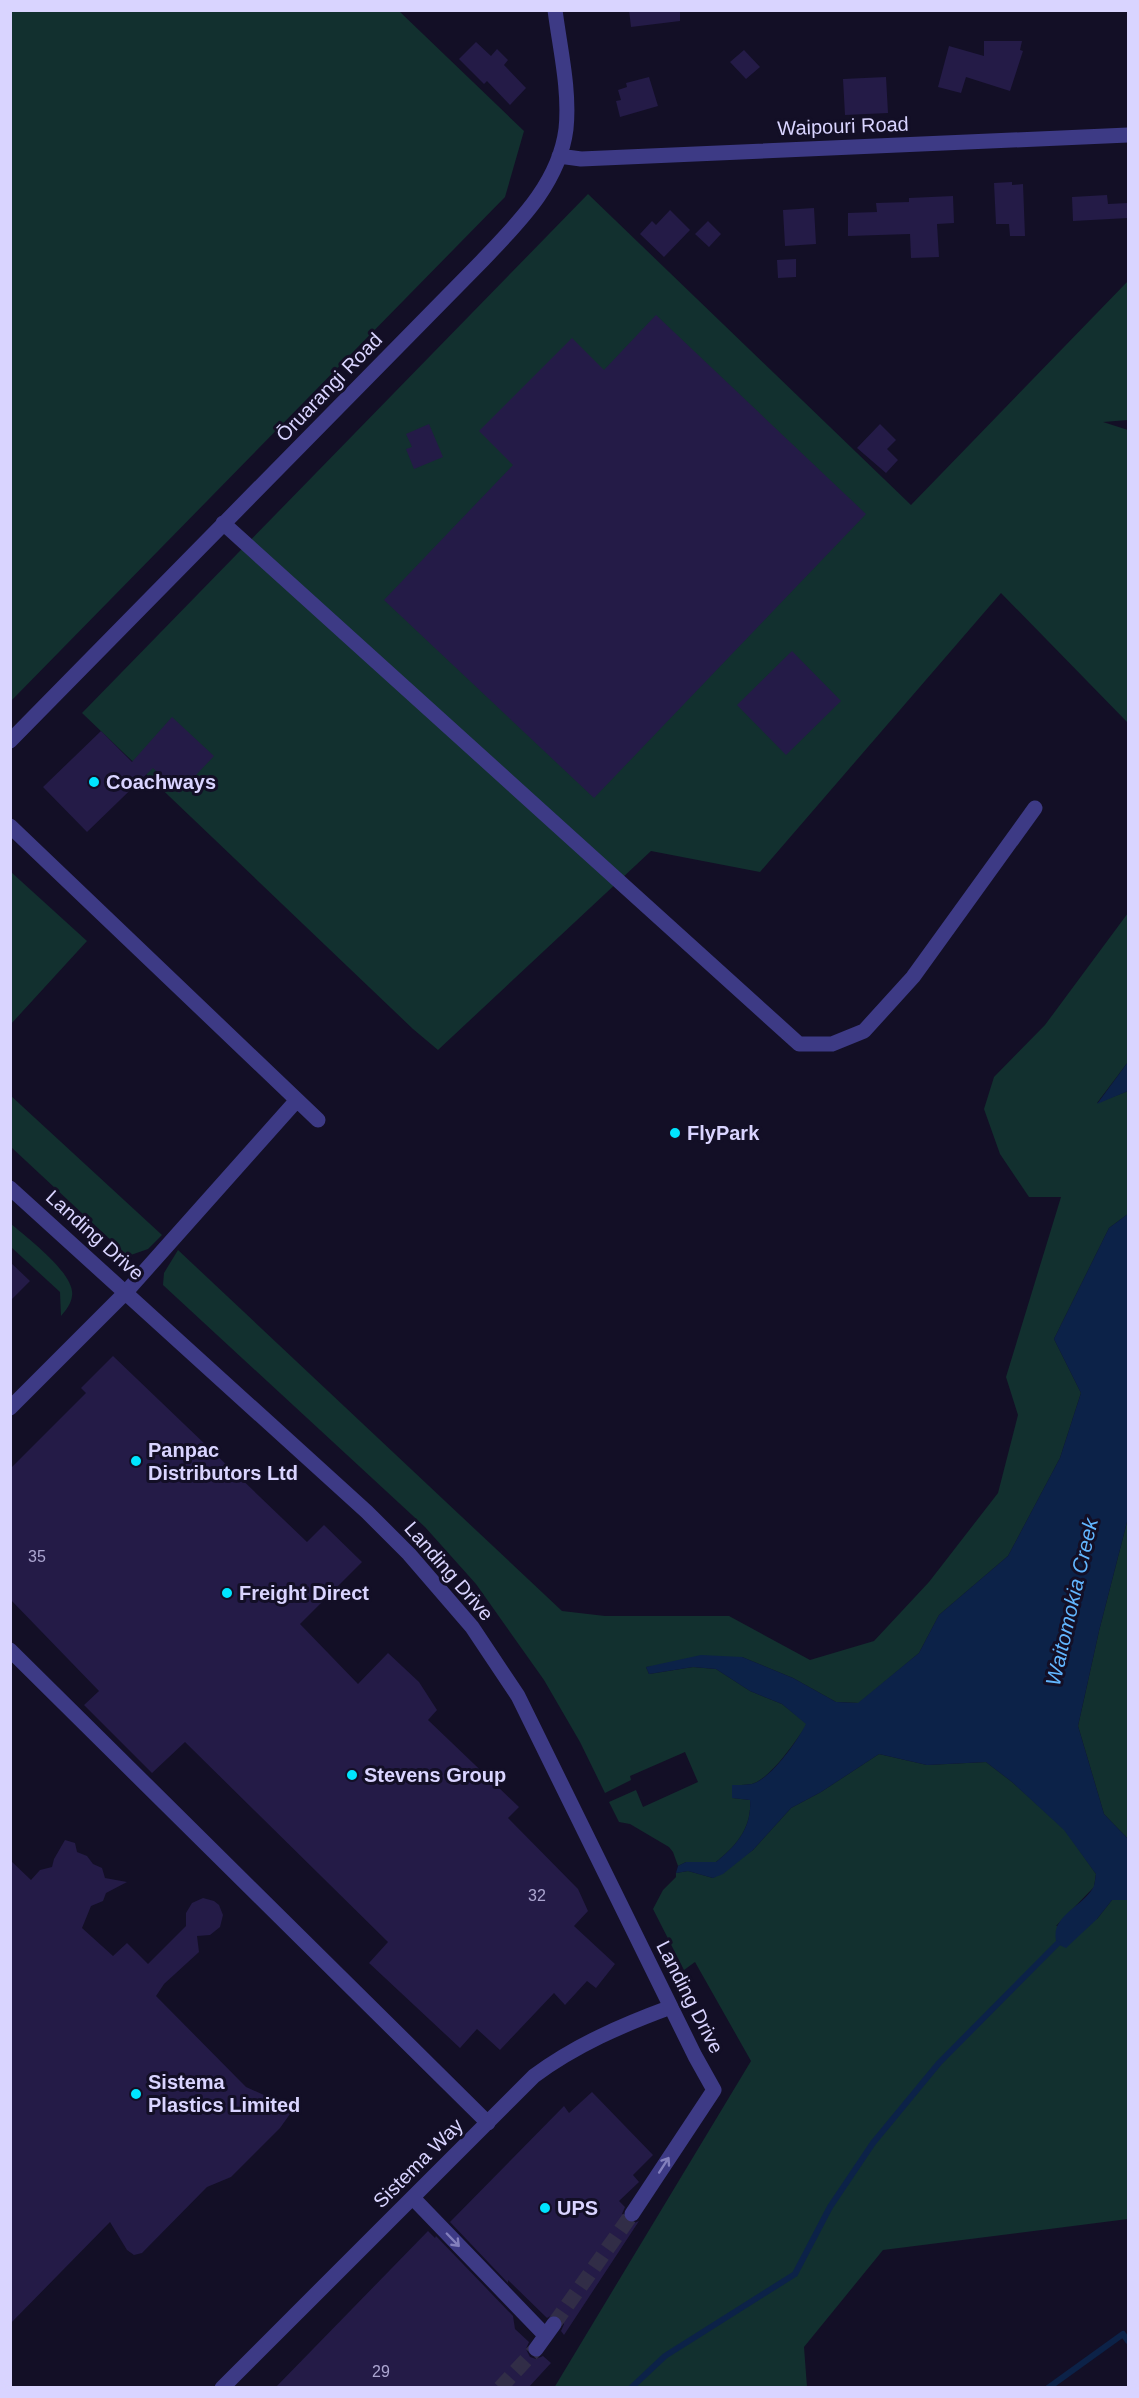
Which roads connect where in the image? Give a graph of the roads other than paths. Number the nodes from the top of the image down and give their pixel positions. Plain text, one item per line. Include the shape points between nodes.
1 (555, 10) edge
2 (1128, 135) edge
3 (559, 156) junction
4 (223, 524) junction
5 (10, 741) edge
6 (1035, 808) dead end
7 (10, 826) edge
8 (297, 1100) junction
9 (318, 1120) dead end
10 (10, 1188) edge
11 (126, 1292) junction
12 (10, 1408) edge
13 (10, 1650) edge
14 (671, 2007) junction
15 (488, 2123) junction
16 (413, 2198) junction
17 (632, 2214) tunnel mouth
18 (536, 2349) tunnel mouth
19 (222, 2388) edge

1 - 3 street, Ōruarangi Road via 566,113
2 - 3 street, Waipouri Road via 581,159
3 - 4 street, Ōruarangi Road via 548,182 511,230
4 - 5 street, Ōruarangi Road
4 - 6 street via 799,1044 832,1044 864,1031 913,977
7 - 8 street
8 - 9 street
8 - 11 street
10 - 11 street, Landing Drive
11 - 12 street
11 - 14 street, Landing Drive via 367,1512 472,1627 518,1696
13 - 15 street
14 - 15 street, Sistema Way via 628,2022 557,2059 534,2076
17 -> 14 street, Landing Drive via 714,2090
15 - 16 street, Sistema Way
16 -> 18 street via 550,2330
16 - 19 street, Sistema Way

